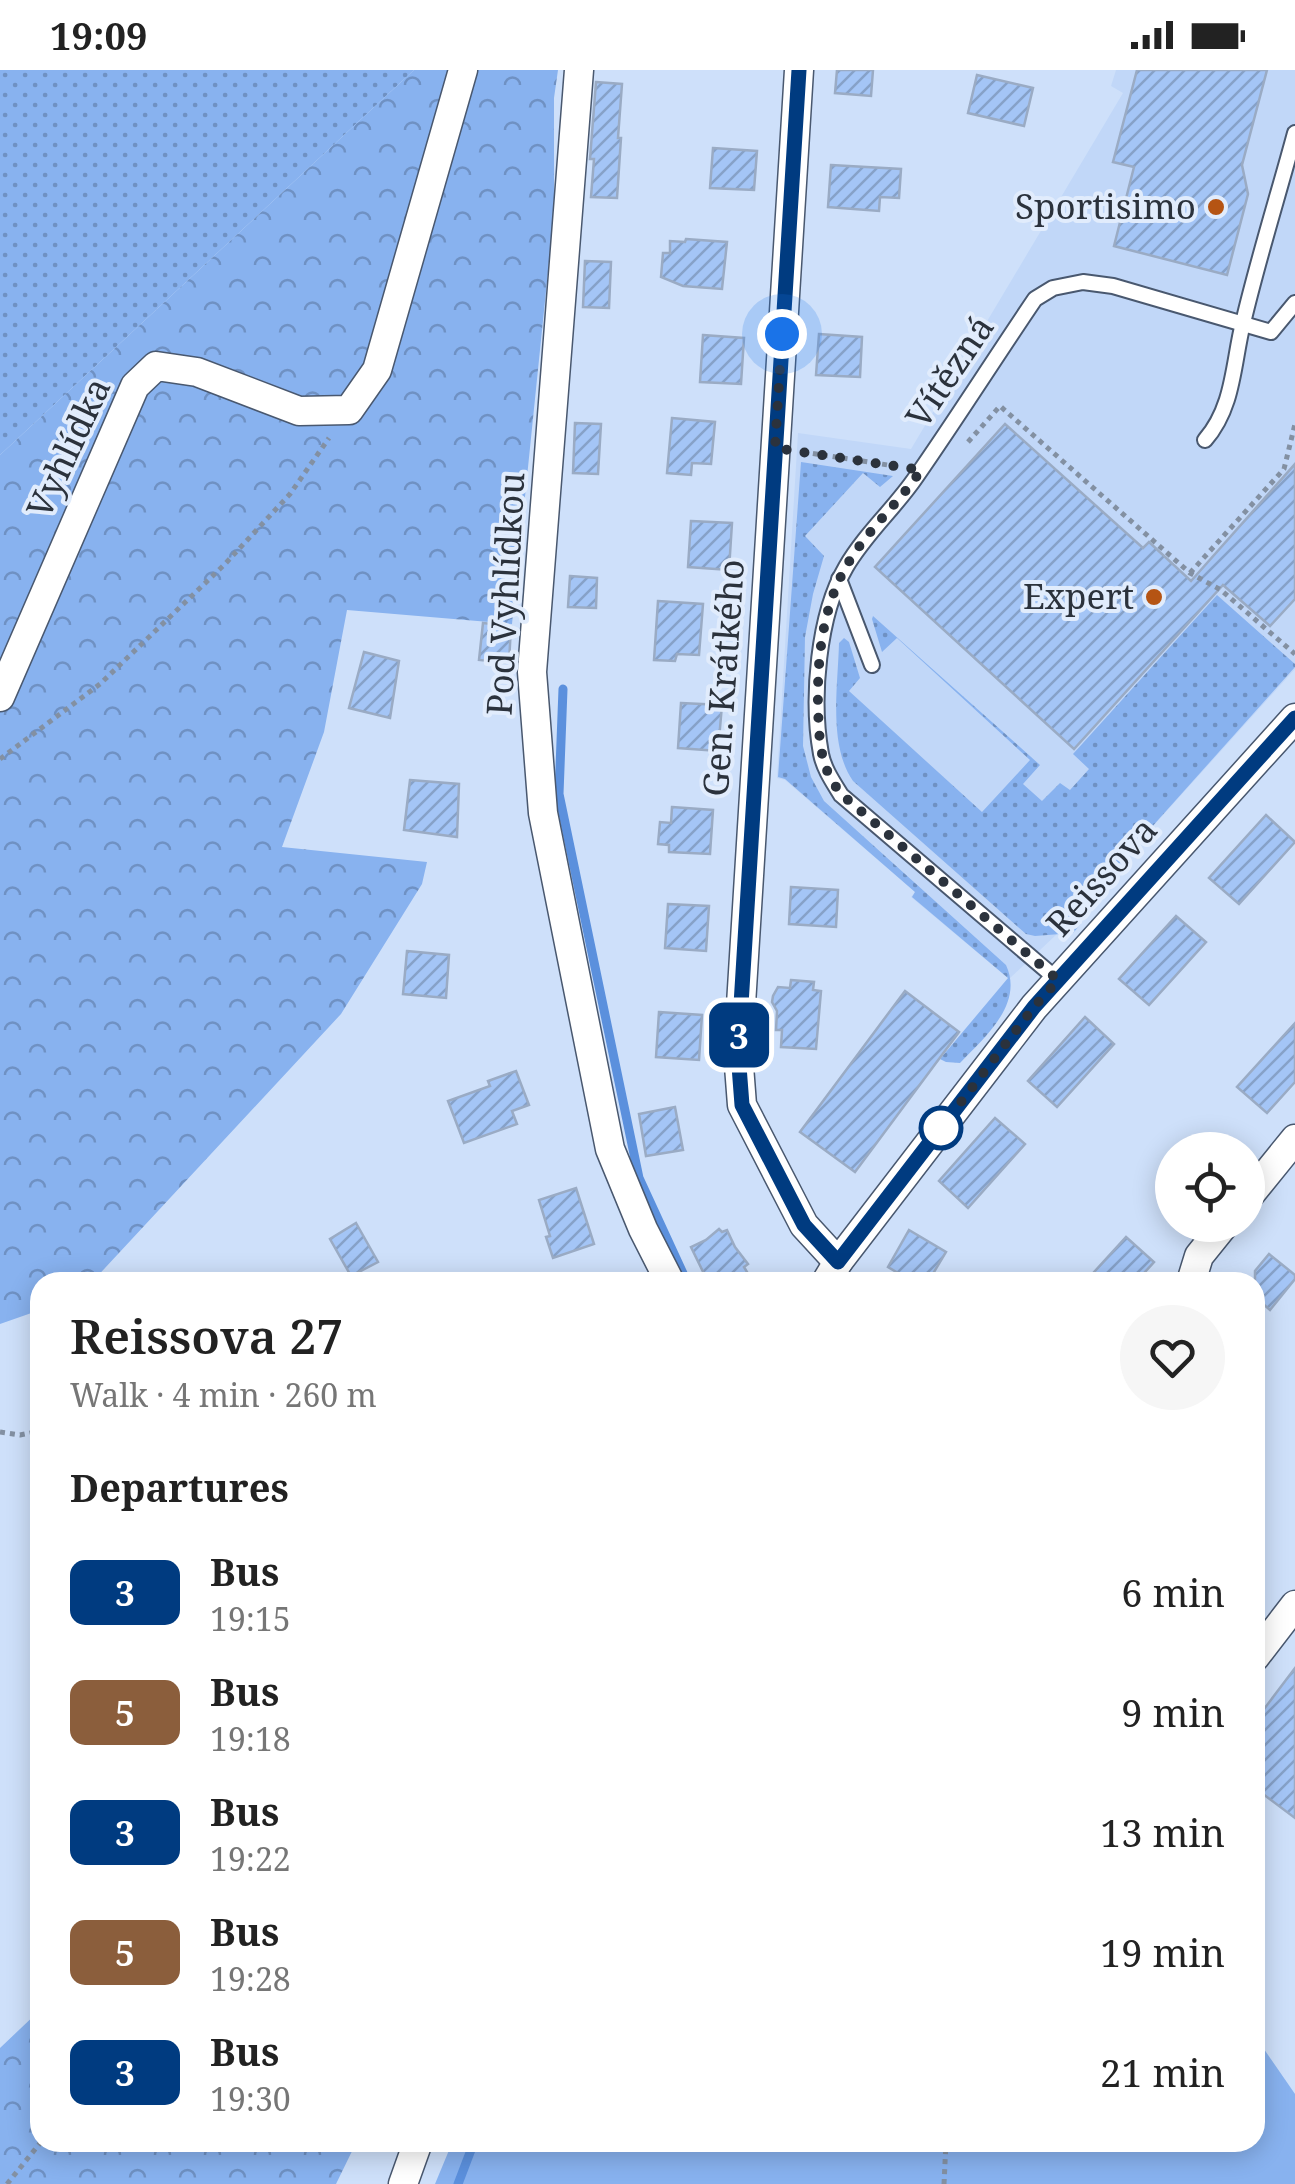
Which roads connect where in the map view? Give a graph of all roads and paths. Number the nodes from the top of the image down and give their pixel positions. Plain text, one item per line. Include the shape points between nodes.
1 (463, 70) edge
2 (579, 70) edge
3 (799, 70) edge
4 (1295, 133) edge
5 (1295, 303) edge
6 (1243, 324) junction
7 (350, 410) junction
8 (1295, 424) edge
9 (1205, 440) dead end
10 (964, 446) dead end
11 (775, 448) junction
12 (921, 470) junction
13 (1190, 573) junction
14 (839, 580) junction
15 (1295, 654) edge
16 (872, 665) dead end
17 (0, 697) edge
18 (1295, 718) edge
19 (0, 759) edge
20 (1058, 980) junction
21 (1295, 1139) edge
22 (1265, 1176) edge
23 (1210, 1242) edge
24 (665, 1272) edge
25 (832, 1272) edge
26 (1194, 1272) edge
27 (0, 1432) edge
28 (30, 1433) edge
29 (1292, 1614) edge
30 (1265, 1645) edge
31 (33, 2152) edge
32 (414, 2152) edge
33 (946, 2152) edge
34 (7, 2184) edge
35 (402, 2184) edge
36 (944, 2184) edge

1 - 7 street via 377,370
2 - 24 street, Pod Vyhlídkou via 532,672 543,813 610,1149
3 - 11 street, Gen. Krátkého
4 - 6 lane
5 - 6 lane, Vítězná via 1271,332
6 - 9 lane via 1229,398
6 - 12 lane, Vítězná via 1113,286 1053,288 1035,298
7 - 17 street, Vyhlídka via 299,410 197,372 156,366 135,386
7 - 19 path via 290,494 226,564 100,684
8 - 13 path via 1284,469
10 - 13 path via 1000,406
11 - 12 path
11 - 25 street, Gen. Krátkého via 739,1070 742,1105
12 - 14 lane, Vítězná
13 - 15 path via 1221,590
14 - 16 lane
14 - 20 lane, Vítězná via 820,645 819,728 829,777
18 - 20 street, Reissova
20 - 25 street, Reissova
21 - 22 street
23 - 26 street
27 - 28 path
29 - 30 street
31 - 34 path
32 - 35 street
33 - 36 path

